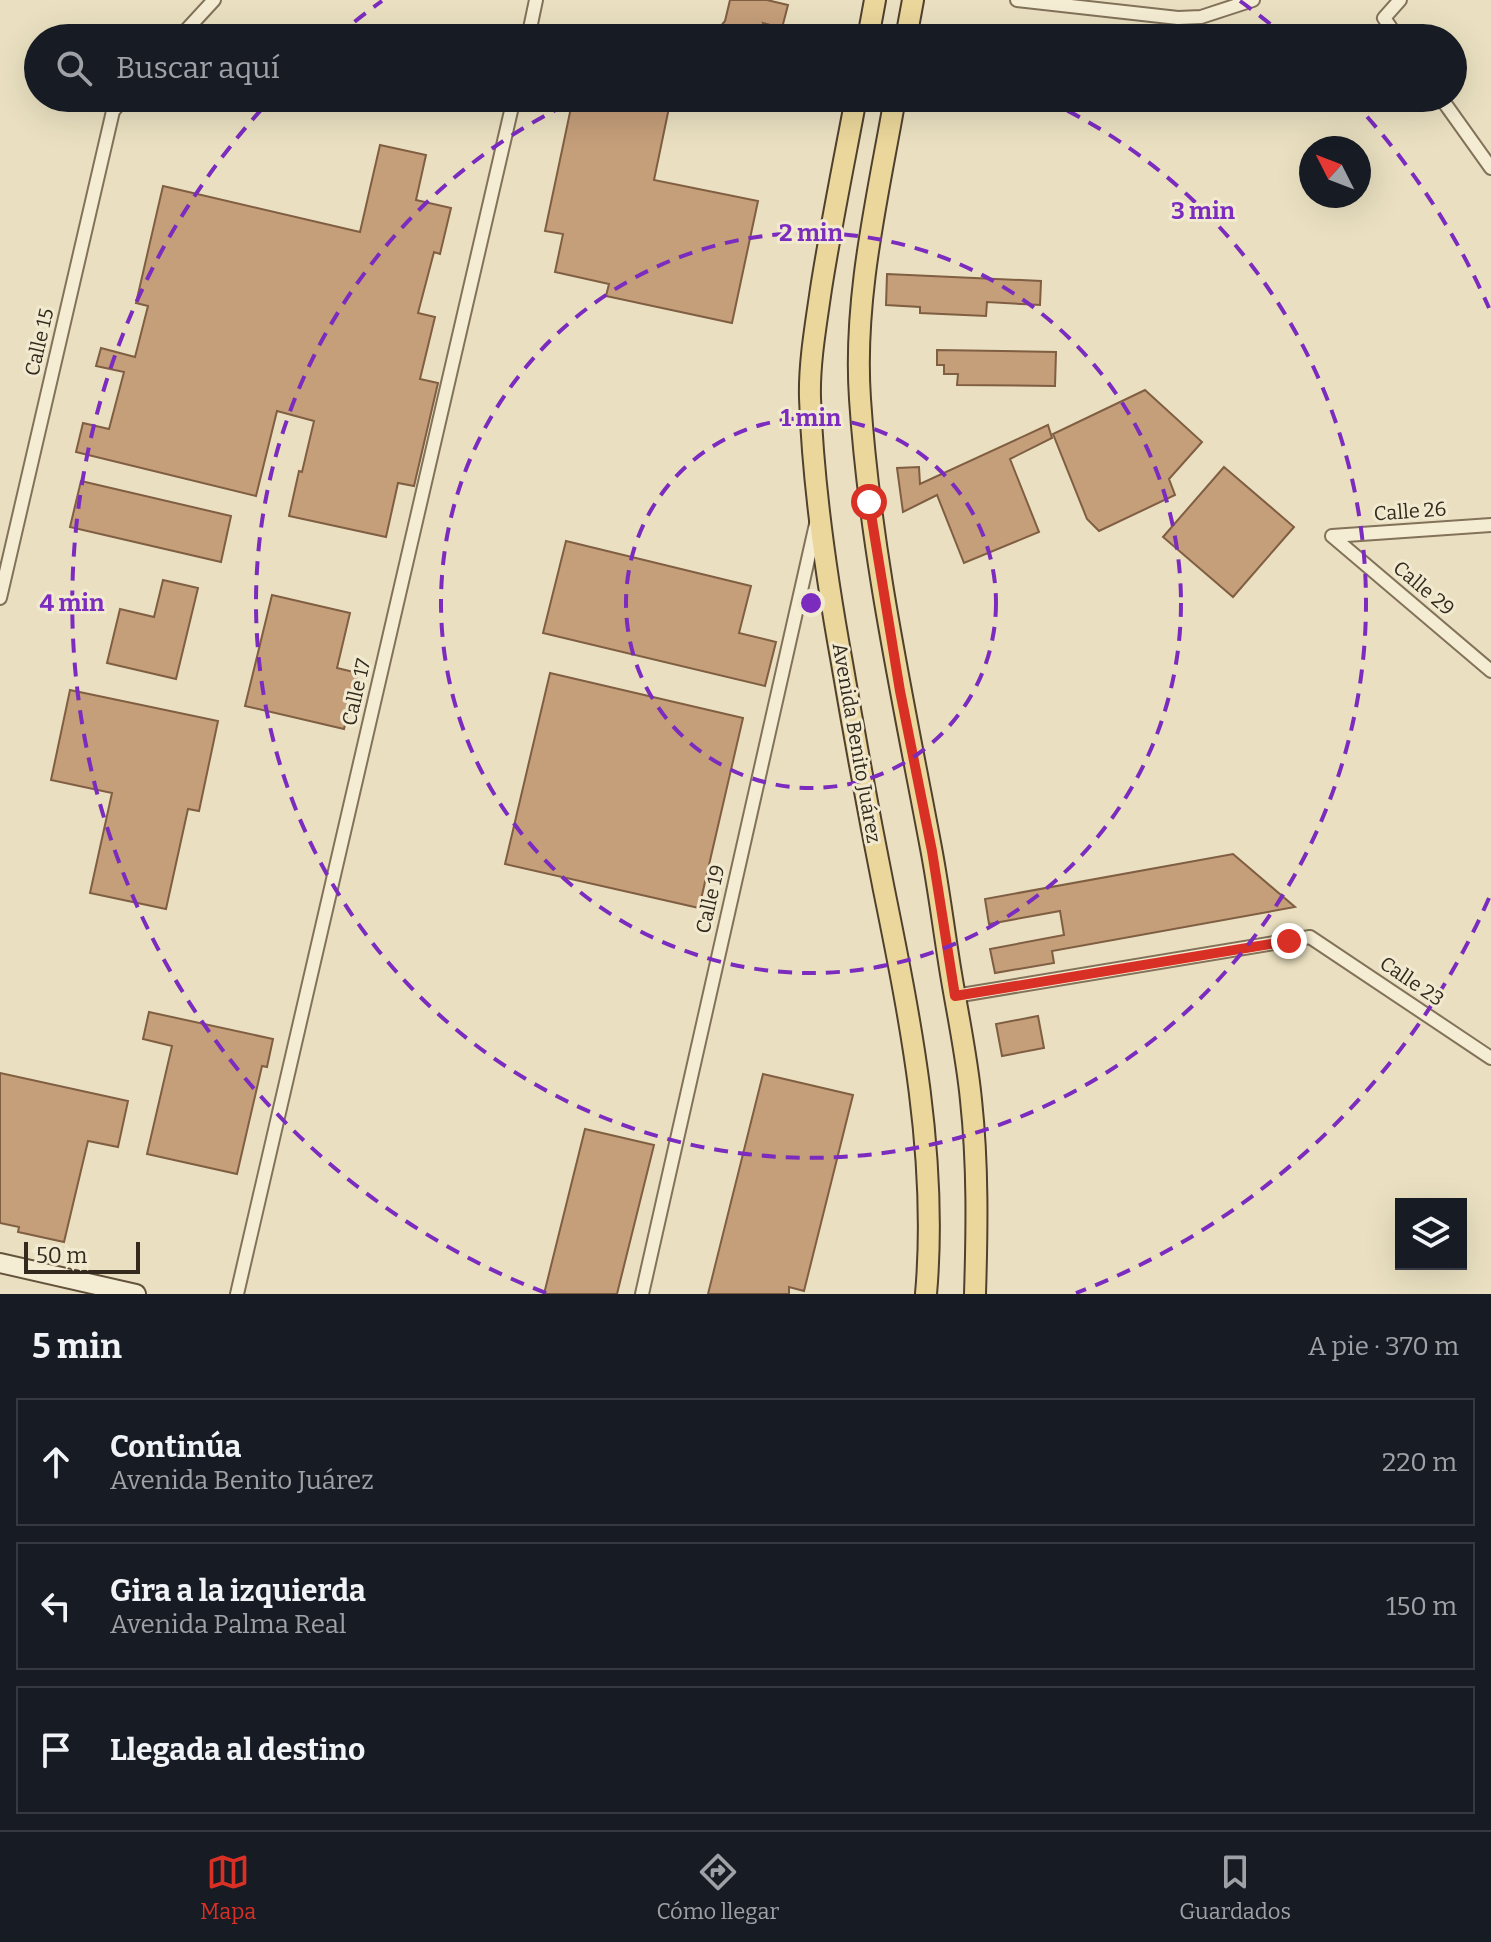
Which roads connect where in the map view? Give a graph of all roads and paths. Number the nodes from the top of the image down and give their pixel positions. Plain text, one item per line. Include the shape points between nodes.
1 (214, 0) edge
2 (536, 0) edge
3 (875, 0) edge
4 (913, 0) edge
5 (1024, 0) edge
6 (1253, 0) edge
7 (1400, 0) edge
8 (1105, 5) edge
9 (192, 24) edge
10 (531, 24) edge
11 (871, 24) edge
12 (909, 24) edge
13 (1388, 24) edge
14 (113, 112) edge
15 (511, 112) edge
16 (853, 112) edge
17 (893, 112) edge
18 (1451, 112) edge
19 (1491, 168) edge
20 (818, 513) junction
21 (1491, 525) edge
22 (1332, 536) joint
23 (0, 598) edge
24 (1491, 671) edge
25 (955, 996) junction
26 (1491, 1058) edge
27 (0, 1263) edge
28 (126, 1293) edge
29 (237, 1294) edge
30 (642, 1294) edge
31 (926, 1294) edge
32 (975, 1294) edge

1 - 9 street
2 - 10 street
3 - 11 main road
4 - 12 main road
5 - 8 street
6 - 8 street via 1201,17 1178,18
7 - 13 street via 1384,18
14 - 23 street, Calle 15
15 - 29 street, Calle 17
16 - 20 main road, Avenida Benito Juárez via 816,324 810,394
17 - 25 main road via 865,282 860,398 883,591
18 - 19 street
20 - 30 street, Calle 19
20 - 31 main road, Avenida Benito Juárez via 920,1086 927,1166
21 - 22 street, Calle 26
22 - 24 street, Calle 29
25 - 26 street, Calle 23 via 1310,937
25 - 32 main road via 971,1100 978,1204
27 - 28 street

